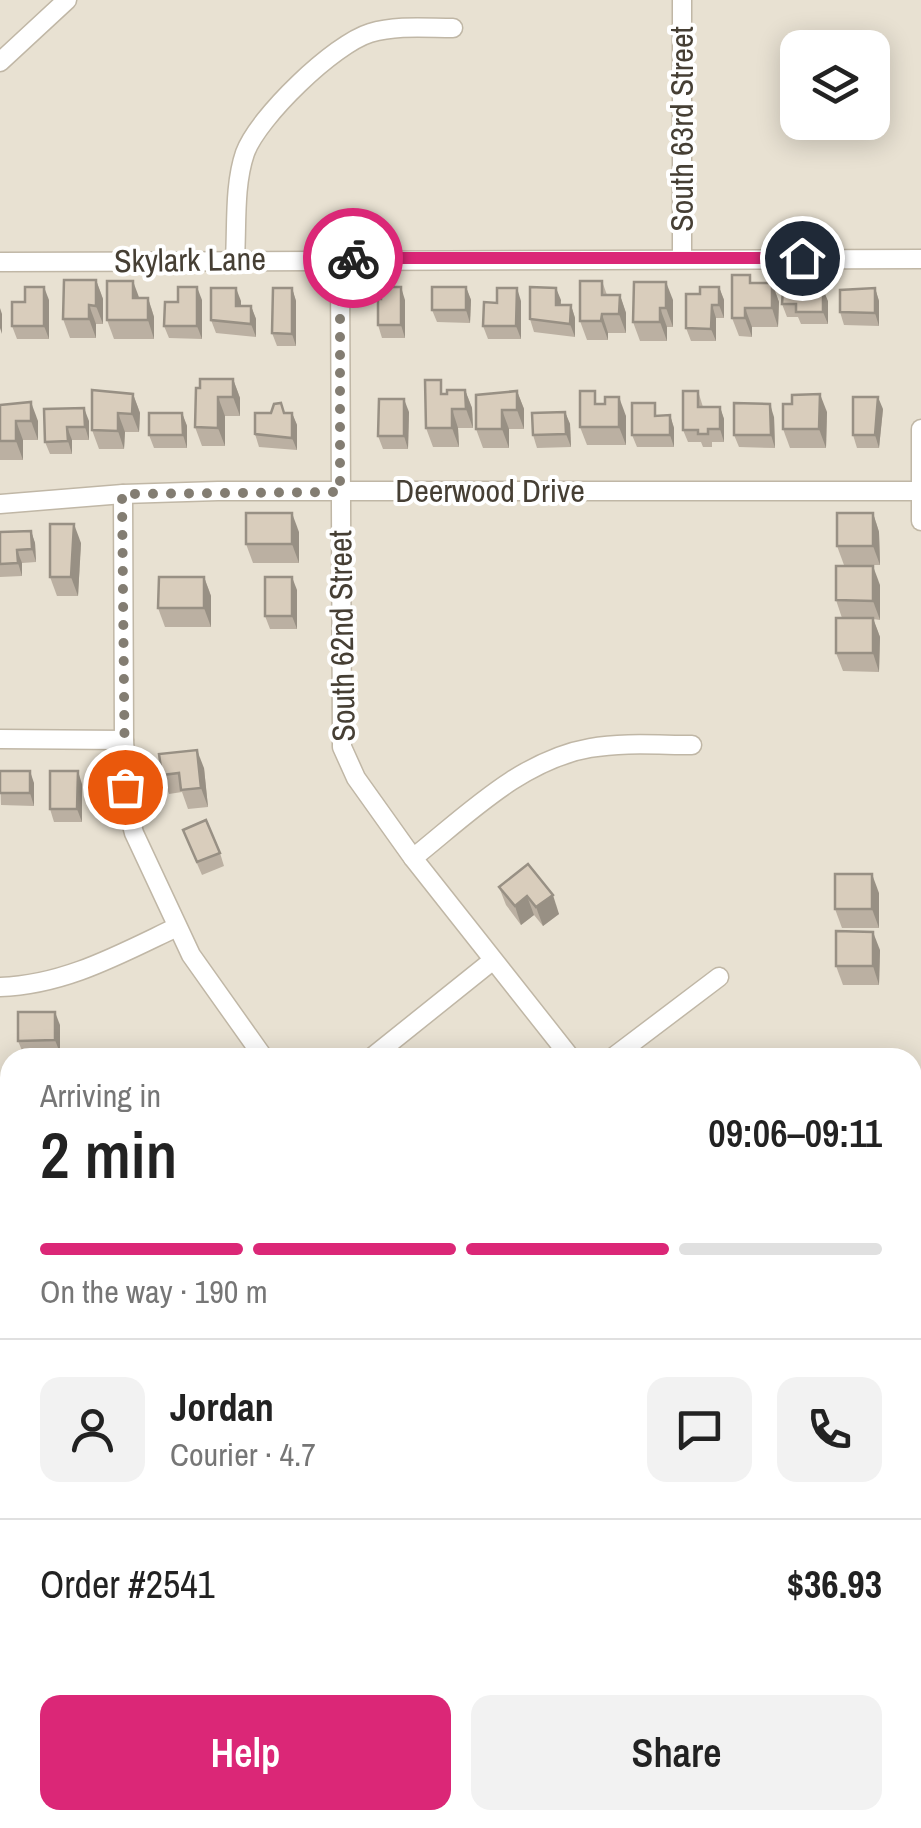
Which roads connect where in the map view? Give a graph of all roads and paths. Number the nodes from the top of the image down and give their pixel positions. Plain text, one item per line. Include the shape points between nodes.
1 (66, 0) edge
2 (682, 0) edge
3 (454, 28) dead end
4 (0, 62) edge
5 (340, 258) junction
6 (682, 258) junction
7 (921, 258) edge
8 (235, 259) junction
9 (0, 262) edge
10 (921, 429) edge
11 (921, 491) edge
12 (340, 492) junction
13 (122, 494) junction
14 (0, 504) edge
15 (921, 521) edge
16 (0, 740) edge
17 (124, 740) junction
18 (692, 745) dead end
19 (414, 858) junction
20 (177, 927) junction
21 (492, 961) junction
22 (719, 977) dead end
23 (0, 986) edge
24 (257, 1048) edge
25 (383, 1048) edge
26 (564, 1048) edge
27 (625, 1048) edge

1 - 4 street
2 - 6 street, South 63rd Street
3 - 8 street via 392,28 354,38 267,116 240,170
5 - 6 street, Skylark Lane
5 - 8 street, Skylark Lane
5 - 12 street, South 62nd Street
6 - 7 street, Skylark Lane
8 - 9 street, Skylark Lane
10 - 11 street
11 - 12 street, Deerwood Drive
11 - 15 street
12 - 13 street, Deerwood Drive
12 - 19 street, South 62nd Street via 342,747 356,778
13 - 14 street, Deerwood Drive
13 - 17 street
16 - 17 street
17 - 20 street via 134,833
18 - 19 street via 592,747 542,762
19 - 21 street, South 62nd Street
20 - 23 street via 80,972
20 - 24 street
21 - 25 street
21 - 26 street, South 62nd Street
22 - 27 street

